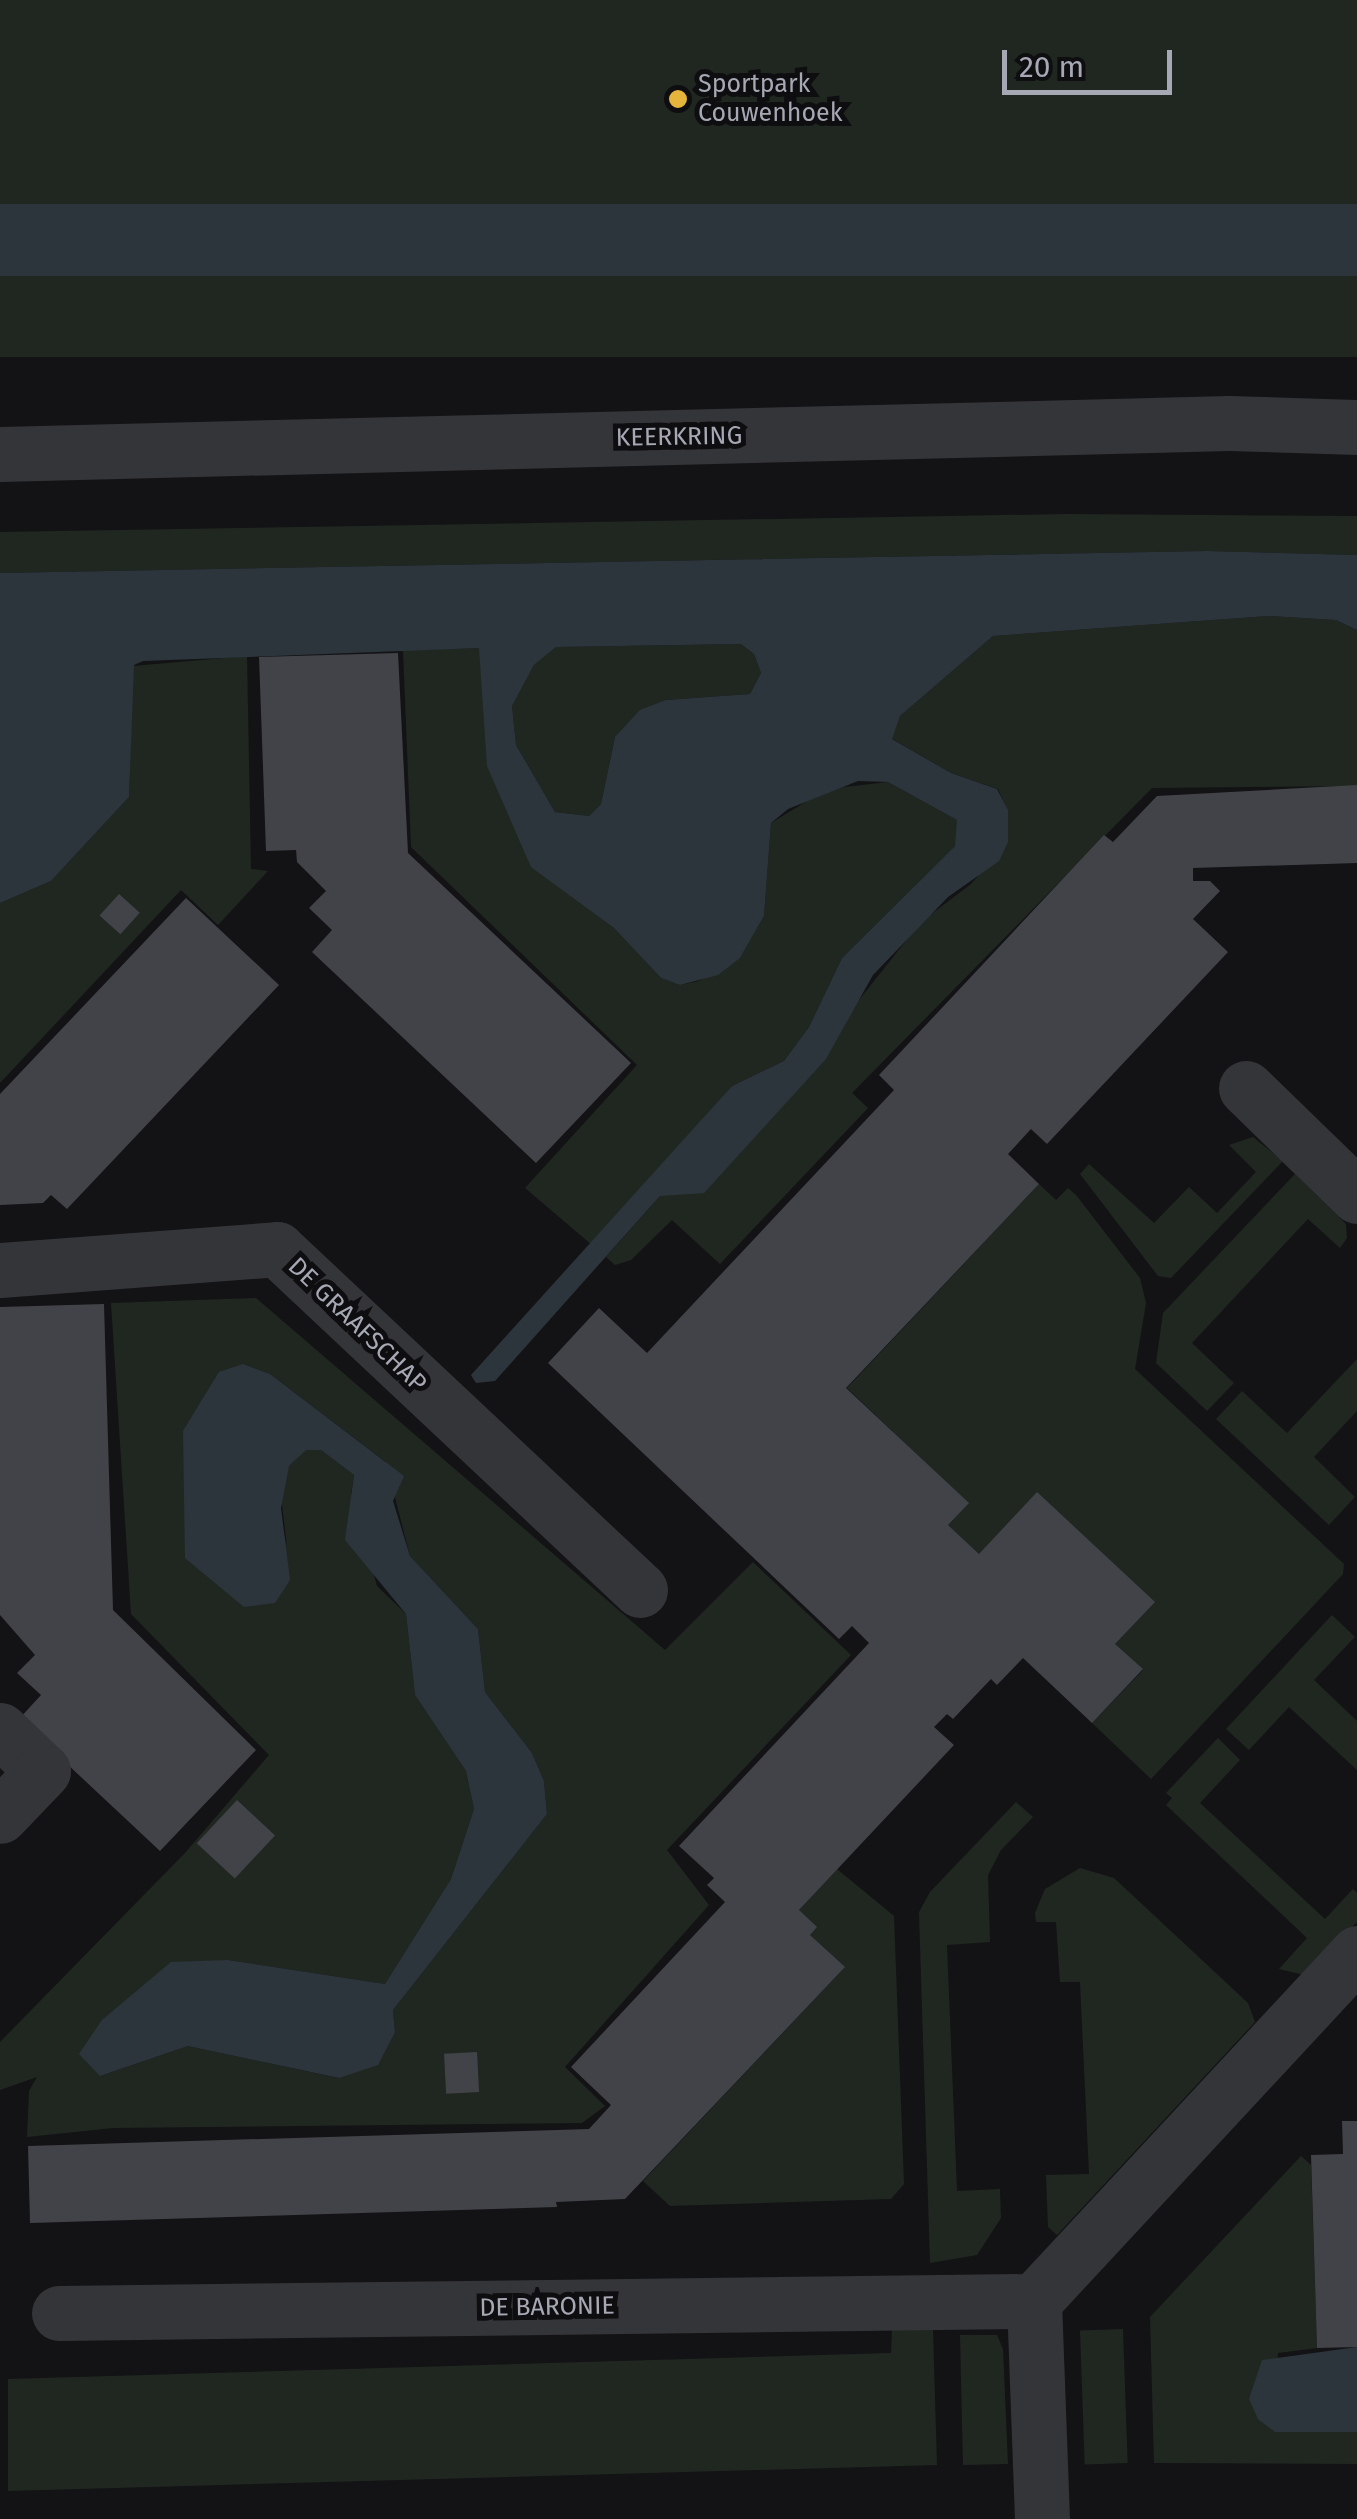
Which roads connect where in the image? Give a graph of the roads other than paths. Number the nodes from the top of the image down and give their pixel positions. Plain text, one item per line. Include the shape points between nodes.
1 (1357, 427) edge
2 (0, 454) edge
3 (1246, 1088) dead end
4 (1357, 1196) edge
5 (0, 1270) edge
6 (640, 1590) dead end
7 (0, 1730) edge
8 (0, 1816) edge
9 (1357, 1953) edge
10 (1034, 2300) junction
11 (60, 2313) dead end
12 (1042, 2519) edge

1 - 2 street, KEERKRING via 1229,423
3 - 4 street
5 - 6 street, DE GRAAFSCHAP via 278,1249
7 - 8 street via 44,1770
9 - 10 street
10 - 11 street, DE BARONIE
10 - 12 street

